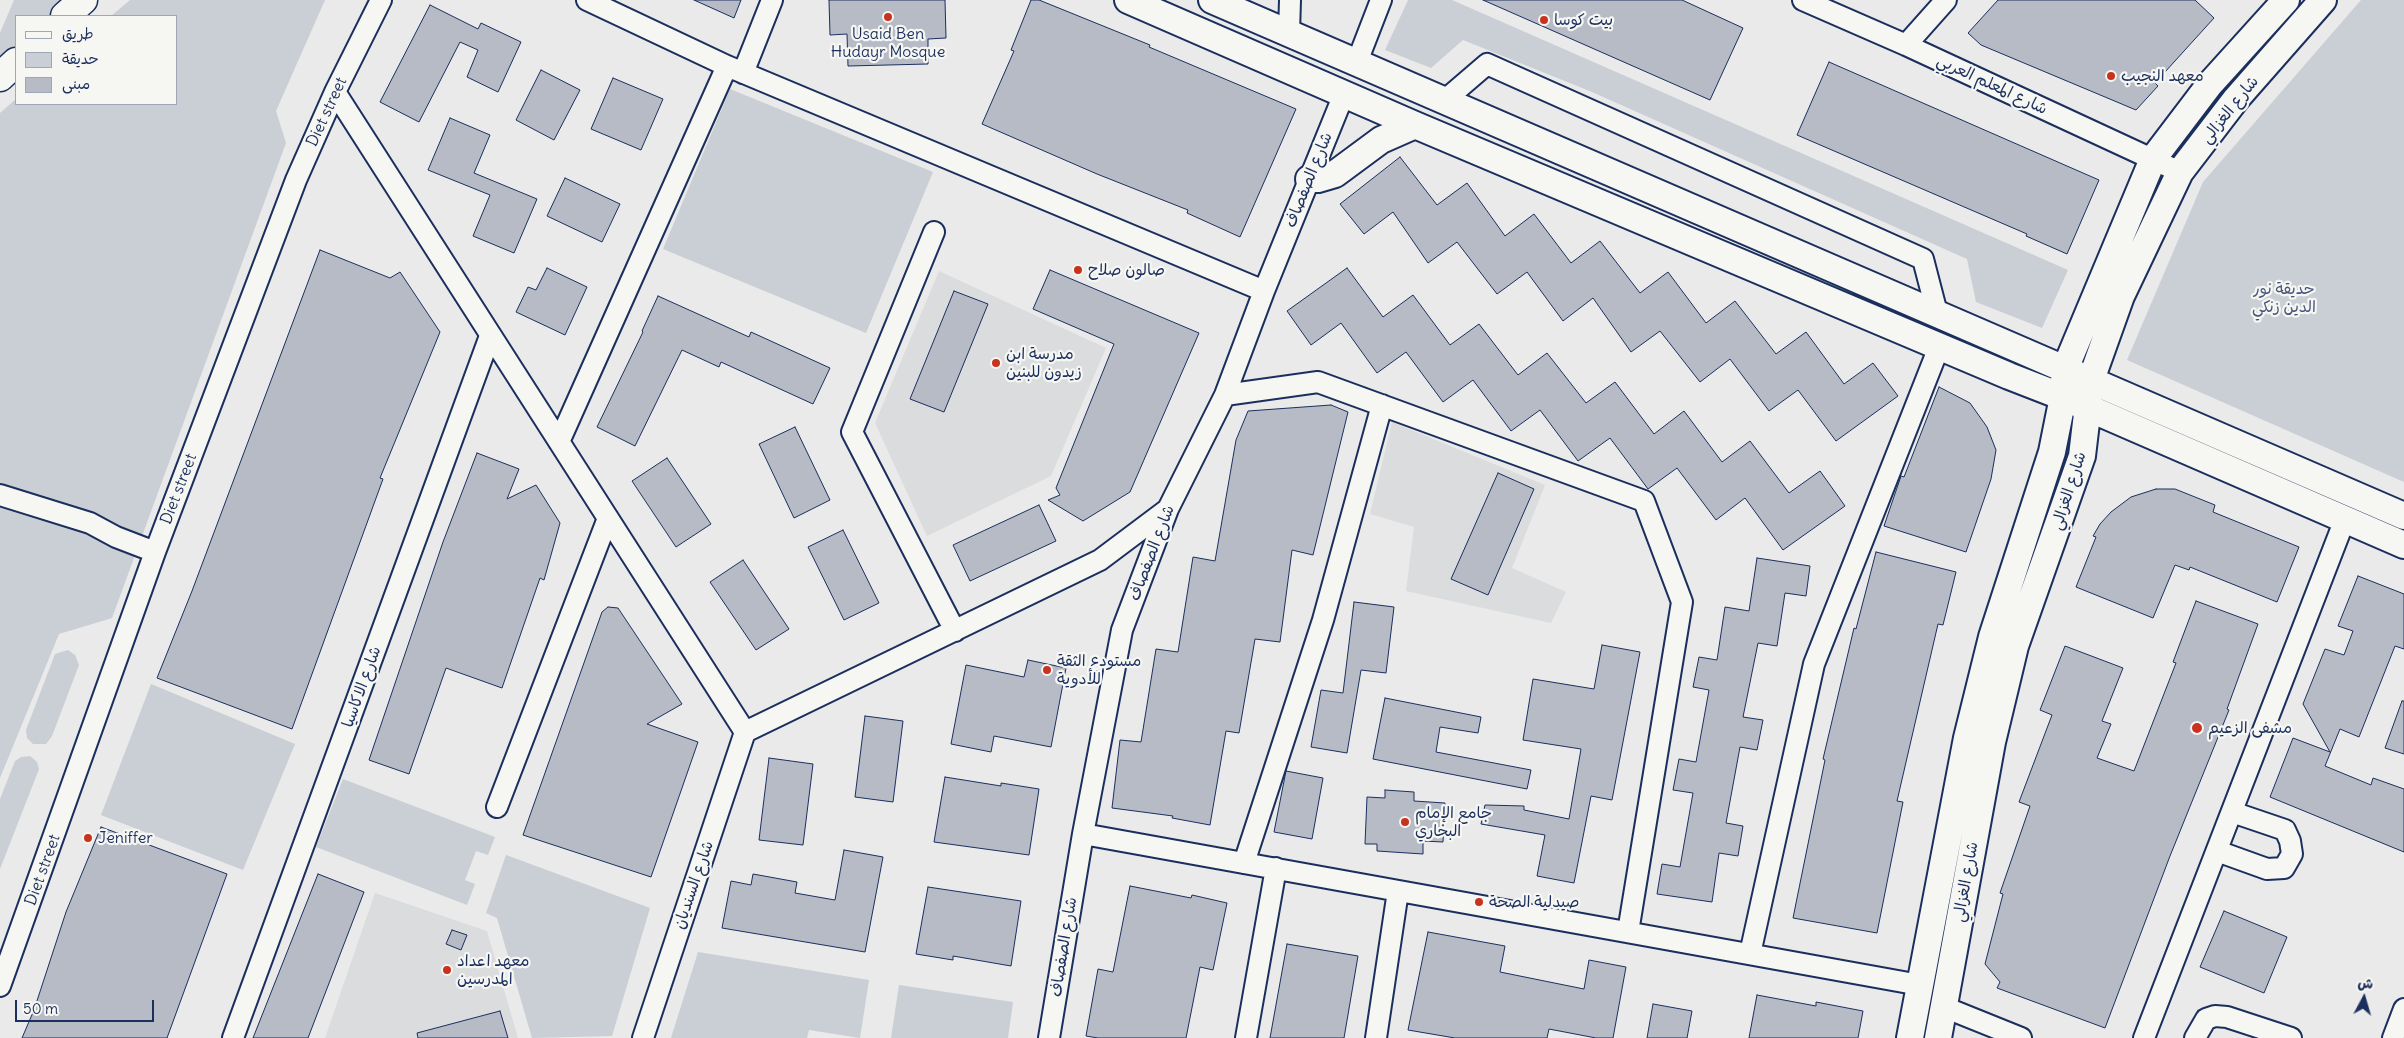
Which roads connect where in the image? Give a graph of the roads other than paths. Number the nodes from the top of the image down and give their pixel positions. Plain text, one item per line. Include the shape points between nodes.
1 (83, 0) edge
2 (381, 0) edge
3 (587, 0) edge
4 (772, 0) edge
5 (1128, 0) edge
6 (1212, 0) edge
7 (1290, 0) edge
8 (1381, 0) edge
9 (1803, 0) edge
10 (1946, 0) edge
11 (2286, 0) edge
12 (2323, 0) edge
13 (67, 15) edge
14 (1289, 33) junction
15 (1906, 45) junction
16 (1357, 62) junction
17 (15, 63) edge
18 (735, 69) junction
19 (0, 77) edge
20 (335, 92) junction
21 (1344, 94) junction
22 (1445, 100) junction
23 (1415, 125) junction
24 (2153, 159) junction
25 (2180, 172) junction
26 (1310, 179) junction
27 (934, 232) dead end
28 (1264, 291) junction
29 (1937, 313) junction
30 (490, 336) junction
31 (1939, 347) junction
32 (2065, 369) junction
33 (2091, 380) junction
34 (1224, 395) junction
35 (2063, 397) junction
36 (1382, 405) junction
37 (2088, 409) junction
38 (559, 442) junction
39 (0, 496) edge
40 (1168, 509) junction
41 (2404, 516) edge
42 (608, 518) junction
43 (2345, 519) junction
44 (2404, 545) edge
45 (155, 552) junction
46 (954, 630) junction
47 (745, 732) junction
48 (497, 807) dead end
49 (2232, 812) junction
50 (1083, 834) junction
51 (2217, 851) junction
52 (1244, 863) junction
53 (1276, 868) junction
54 (1398, 890) junction
55 (1628, 932) junction
56 (1750, 954) junction
57 (1920, 985) junction
58 (0, 986) edge
59 (1944, 1007) junction
60 (2404, 1009) edge
61 (233, 1038) edge
62 (643, 1038) edge
63 (1049, 1038) edge
64 (1246, 1038) edge
65 (1376, 1038) edge
66 (1910, 1038) edge
67 (1938, 1038) edge
68 (2021, 1038) edge
69 (2144, 1038) edge
70 (2195, 1038) edge
71 (2291, 1038) edge
72 (2393, 1038) edge

1 - 13 highway
2 - 20 street, Diet street
3 - 18 street
4 - 18 street
5 - 21 main road
6 - 14 main road
7 - 14 street
8 - 16 street
9 - 15 street, شارع المعلم العربي
10 - 15 street
11 - 24 main road, شارع الغزالي via 2210,84
12 - 25 main road, شارع الغزالي via 2236,100
14 - 16 main road
15 - 24 street, شارع المعلم العربي
16 - 22 main road
17 - 19 highway
18 - 28 street
18 - 38 street
20 - 30 street
20 - 45 street, Diet street via 296,180
21 - 23 main road
21 - 26 street, شارع الصفصاف
22 - 29 main road
22 - 29 street via 1487,64 1923,259
23 - 26 main road via 1381,140 1335,174
23 - 31 main road
24 - 25 street, شارع المعلم العربي
24 - 32 main road, شارع الغزالي
25 - 33 main road, شارع الغزالي via 2121,296
26 - 28 street, شارع الصفصاف
27 - 46 street via 852,432
28 - 34 street, شارع الصفصاف
29 - 32 main road
30 - 38 street
30 - 61 street, شارع الاكاسيا
31 - 35 main road
31 - 56 street via 1814,664
32 - 33 main road
32 - 35 main road, شارع الغزالي
33 - 37 main road, شارع الغزالي
33 - 41 main road
34 - 36 street via 1318,382
34 - 40 street, شارع الصفصاف
35 - 37 main road
35 - 57 main road, شارع الغزالي via 2052,452 1992,637 1970,729
36 - 52 street via 1323,620
36 - 55 street via 1644,501 1682,602
37 - 43 main road
37 - 59 main road, شارع الغزالي via 2082,456 2012,656 1992,742
38 - 42 street
39 - 45 street via 90,523
40 - 46 street via 1100,560
40 - 50 street, شارع الصفصاف via 1122,630
42 - 47 street
42 - 48 street
43 - 44 main road
43 - 49 street
45 - 58 street, Diet street
46 - 47 street
47 - 62 street, شارع السنديان
49 - 51 street
49 - 51 street via 2285,830 2292,854 2284,868 2267,869
50 - 52 street
50 - 63 street, شارع الصفصاف
51 - 69 street
52 - 53 street
53 - 54 street
53 - 64 street
54 - 55 street
54 - 65 street
55 - 56 street
56 - 57 street
57 - 66 main road, شارع الغزالي
59 - 67 main road, شارع الغزالي
59 - 68 street
60 - 72 street
70 - 71 street via 2206,1019 2215,1016

